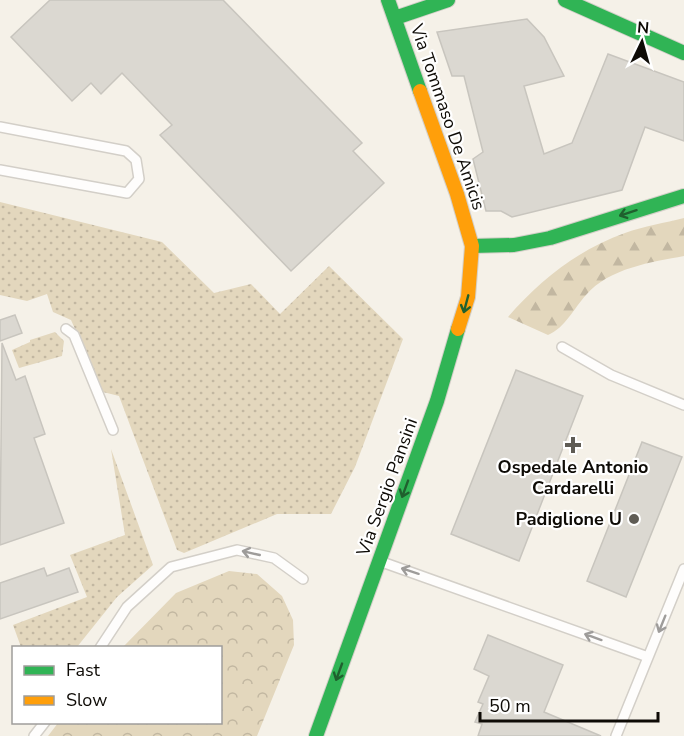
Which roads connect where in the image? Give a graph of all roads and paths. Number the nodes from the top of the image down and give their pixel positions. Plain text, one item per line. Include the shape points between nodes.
1 (388, 0) edge
2 (448, 0) edge
3 (565, 0) edge
4 (395, 18) junction
5 (684, 53) edge
6 (0, 127) edge
7 (0, 170) edge
8 (684, 196) edge
9 (472, 246) junction
10 (66, 329) dead end
11 (562, 347) dead end
12 (684, 405) edge
13 (113, 430) dead end
14 (379, 561) junction
15 (684, 570) edge
16 (303, 579) dead end
17 (101, 646) edge
18 (648, 657) junction
19 (44, 724) edge
20 (34, 736) edge
21 (316, 736) edge
22 (616, 736) edge

1 - 4 main road, Via Tommaso De Amicis
2 - 4 main road
3 - 5 main road
4 - 9 main road, Via Tommaso De Amicis
6 - 7 lane via 126,152 136,160 139,178 127,194
8 -> 9 main road via 550,238 513,245
9 -> 14 main road, Via Sergio Pansini via 468,297 437,401
10 - 13 lane via 74,335
11 - 12 lane via 611,375
18 -> 14 lane
14 -> 21 main road, Via Sergio Pansini
15 -> 18 lane
16 -> 17 lane via 274,558 237,550 171,567 127,608
18 - 22 lane
19 - 20 lane

